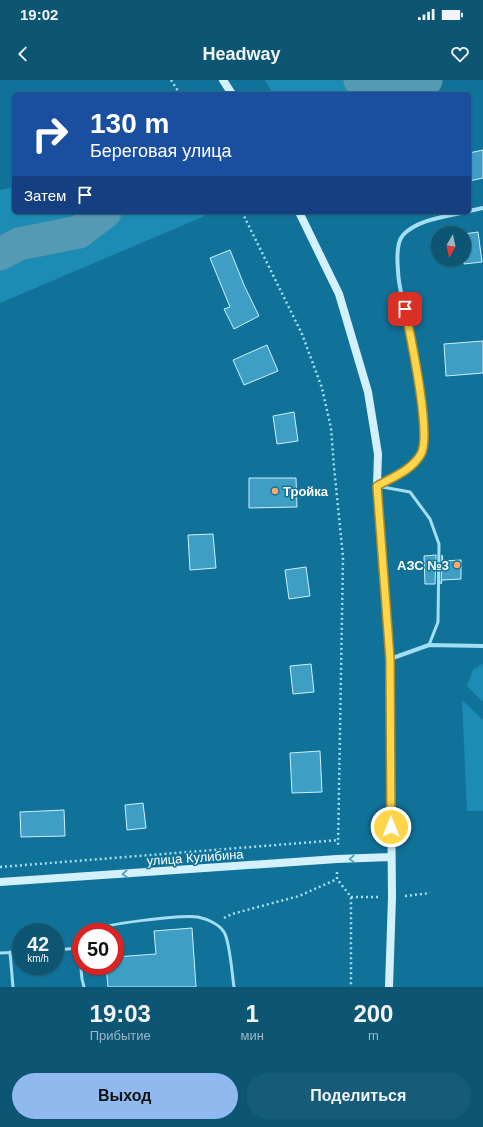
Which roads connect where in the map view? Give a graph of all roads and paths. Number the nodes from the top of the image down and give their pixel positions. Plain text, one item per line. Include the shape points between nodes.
1 (171, 80) edge
2 (223, 80) edge
3 (179, 92) edge
4 (231, 92) edge
5 (483, 208) edge
6 (471, 211) edge
7 (243, 214) edge
8 (300, 214) edge
9 (457, 214) edge
10 (377, 486) junction
11 (429, 645) junction
12 (483, 646) edge
13 (390, 659) junction
14 (339, 840) junction
15 (391, 857) junction
16 (337, 859) junction
17 (0, 867) edge
18 (337, 879) junction
19 (0, 882) edge
20 (124, 923) edge
21 (215, 923) junction
22 (10, 952) joint
23 (0, 953) edge
24 (82, 975) edge
25 (13, 987) edge
26 (84, 987) edge
27 (234, 987) edge
28 (351, 987) edge
29 (389, 987) edge

1 - 3 path
2 - 4 main road
5 - 6 street
7 - 14 path via 302,334 322,388 331,428 343,557
8 - 10 main road via 339,294 368,392 378,454
9 - 10 street via 414,226 402,236 397,250 400,289 417,371 424,444 422,452 412,466
10 - 11 lane via 410,492 430,519 439,544 438,622
10 - 13 main road
11 - 12 street
11 - 13 street
13 - 15 main road
14 - 16 path
14 - 17 path
15 -> 16 main road, улица Кулибина
15 - 29 main road
16 - 18 path
16 -> 19 main road, улица Кулибина
18 - 21 path via 298,896 232,914
18 - 28 path via 351,897
20 - 21 lane via 184,916 199,917
21 - 27 lane via 224,932 227,942
22 - 23 lane
22 - 25 lane
24 - 26 lane

